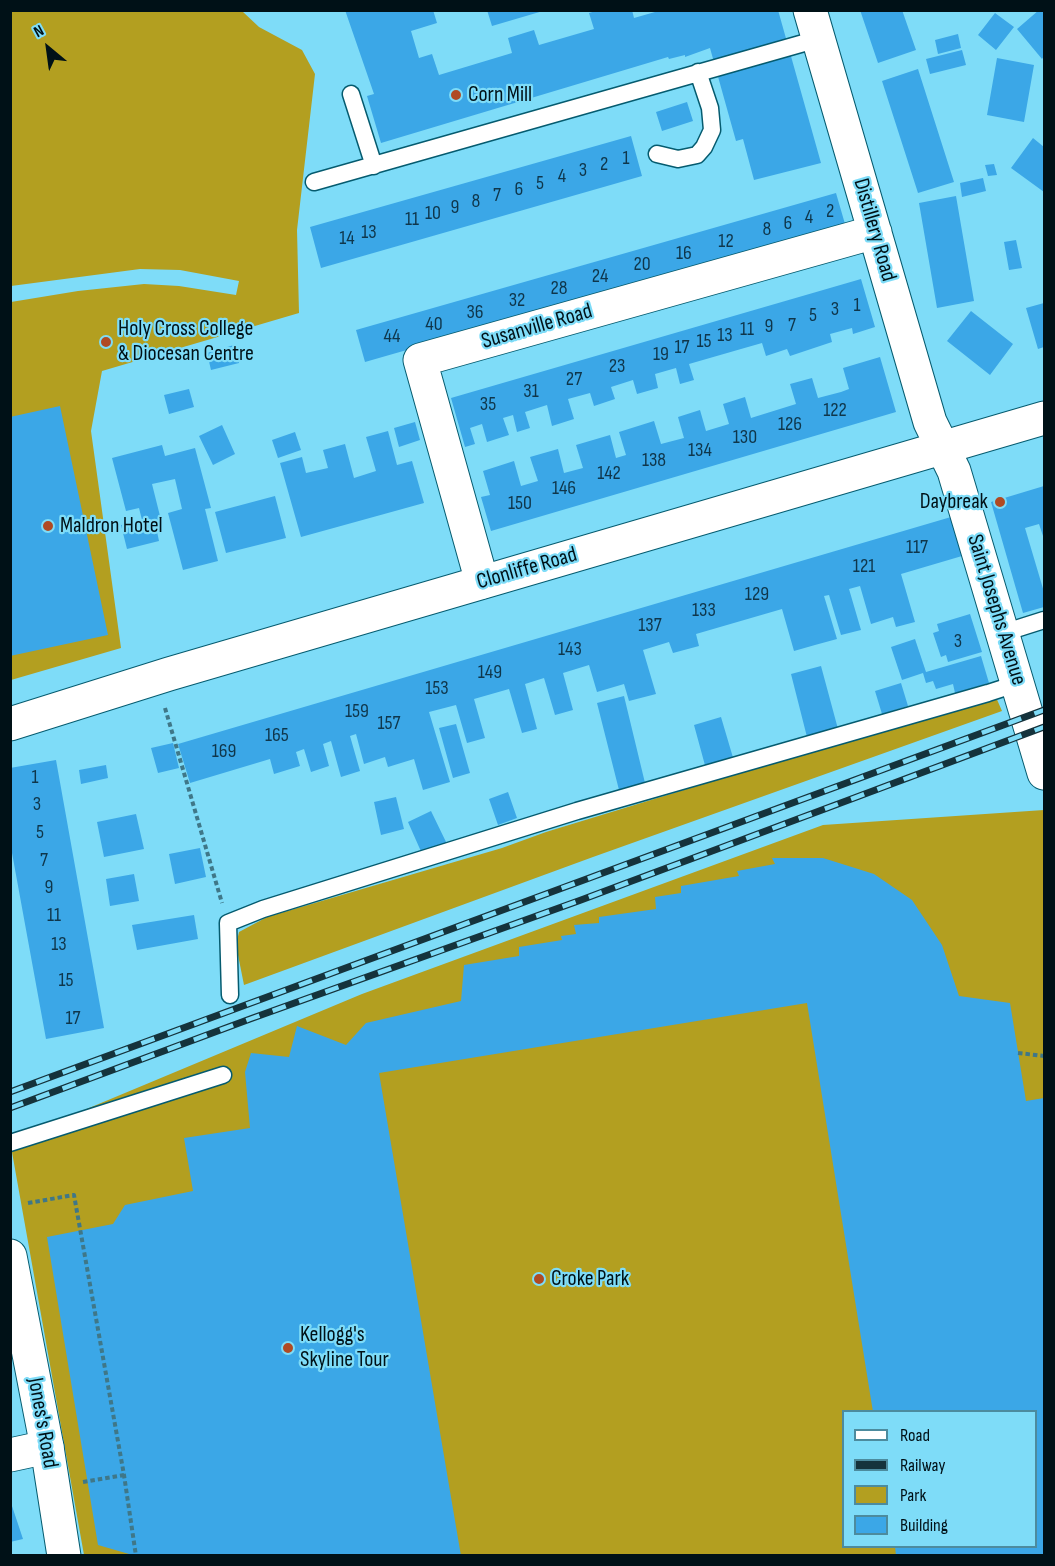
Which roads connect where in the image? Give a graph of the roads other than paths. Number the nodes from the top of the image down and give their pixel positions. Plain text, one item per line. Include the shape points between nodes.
1 (814, 25) edge
2 (698, 72) junction
3 (351, 94) dead end
4 (657, 154) dead end
5 (374, 166) junction
6 (314, 182) dead end
7 (875, 232) junction
8 (1044, 418) edge
9 (944, 448) junction
10 (482, 582) junction
11 (1044, 621) edge
12 (1003, 633) junction
13 (1019, 683) junction
14 (10, 724) edge
15 (1042, 757) edge
16 (230, 995) dead end
17 (223, 1075) dead end
18 (10, 1143) edge
19 (10, 1256) edge
20 (47, 1446) junction
21 (10, 1455) edge
22 (64, 1556) edge

1 - 2 lane
1 - 7 street, Distillery Road
2 - 4 lane via 710,108 712,130 704,147 697,155 678,159
2 - 5 lane
3 - 5 lane
5 - 6 lane
7 - 9 street, Distillery Road via 930,422
7 - 10 street, Susanville Road via 420,360
8 - 9 street, Clonliffe Road
9 - 10 street, Clonliffe Road
9 - 12 street, Saint Josephs Avenue
10 - 14 street, Clonliffe Road
11 - 12 lane
12 - 13 street, Saint Josephs Avenue
13 - 15 street, Saint Josephs Avenue
13 - 16 lane via 577,811 263,909 228,923
17 - 18 lane
19 - 20 street, Jones's Road
20 - 21 street
20 - 22 street, Jones's Road

